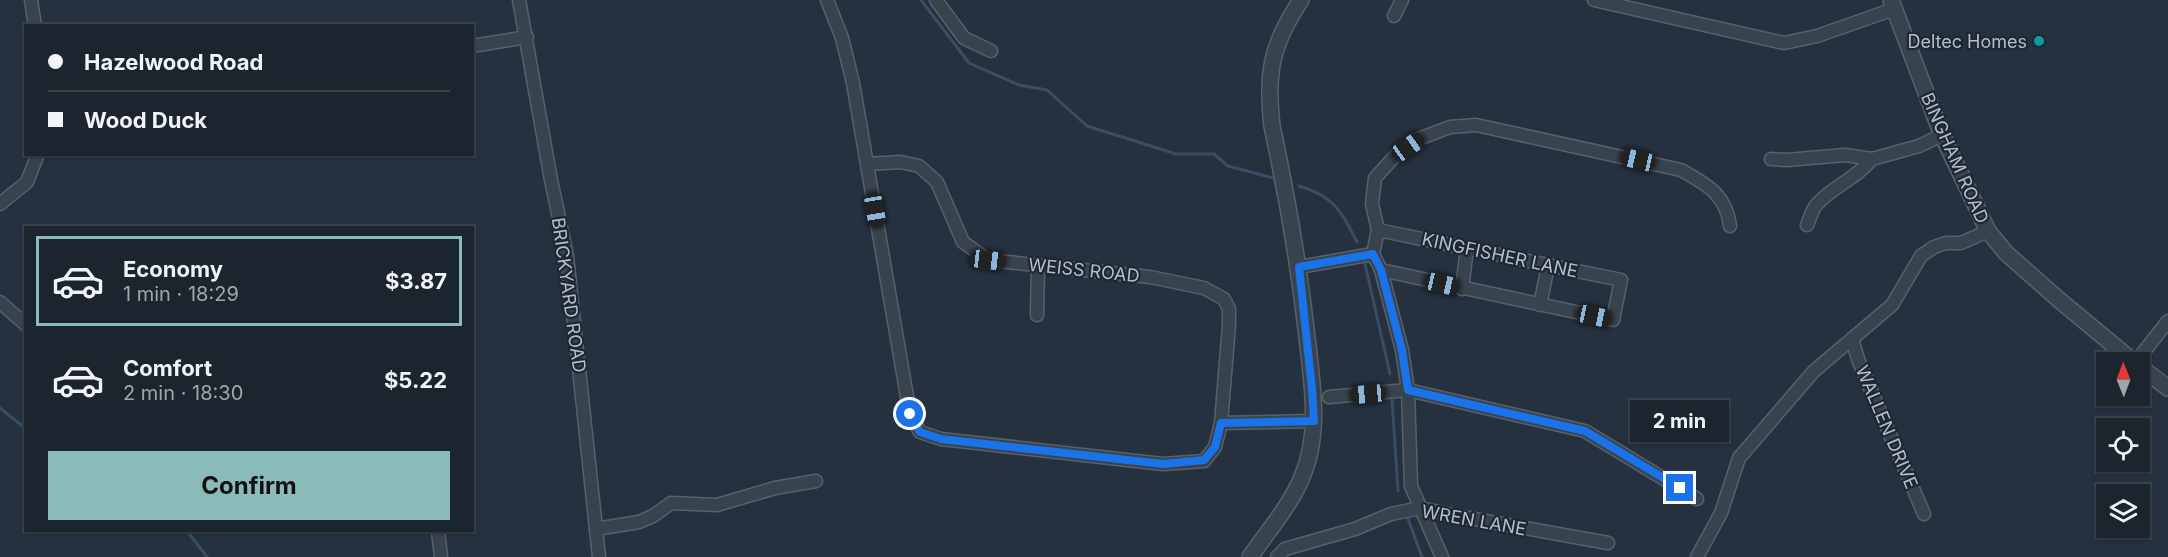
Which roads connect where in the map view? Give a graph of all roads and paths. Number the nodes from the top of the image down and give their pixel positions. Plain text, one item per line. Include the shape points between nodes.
1 (31, 0) edge
2 (519, 0) edge
3 (827, 0) edge
4 (936, 0) edge
5 (1301, 0) edge
6 (1402, 0) edge
7 (1594, 0) edge
8 (1893, 5) edge
9 (1394, 16) dead end
10 (34, 24) edge
11 (527, 37) junction
12 (474, 46) edge
13 (991, 51) dead end
14 (1942, 135) junction
15 (37, 156) edge
16 (1771, 159) dead end
17 (1872, 159) junction
18 (867, 164) junction
19 (0, 204) edge
20 (1807, 225) dead end
21 (1730, 226) dead end
22 (1378, 230) junction
23 (1988, 231) junction
24 (1467, 248) junction
25 (1373, 254) junction
26 (1038, 266) junction
27 (1548, 266) junction
28 (1299, 267) junction
29 (1381, 270) junction
30 (1462, 288) junction
31 (0, 302) edge
32 (1540, 304) junction
33 (1037, 315) dead end
34 (2168, 321) edge
35 (24, 323) edge
36 (1852, 339) junction
37 (2122, 352) edge
38 (2144, 352) edge
39 (2150, 374) edge
40 (2168, 388) edge
41 (1408, 390) junction
42 (1329, 398) dead end
43 (1314, 421) junction
44 (1221, 423) junction
45 (816, 481) dead end
46 (1697, 499) dead end
47 (1420, 507) junction
48 (1924, 514) dead end
49 (596, 529) junction
50 (438, 532) edge
51 (1608, 543) dead end
52 (441, 557) edge
53 (598, 557) edge
54 (1250, 557) edge
55 (1277, 557) edge
56 (1442, 557) edge
57 (1697, 557) edge

1 - 10 street
2 - 11 street, BRICKYARD ROAD
3 - 18 street via 842,38
4 - 13 street via 964,38
5 - 28 street via 1275,48 1269,83 1272,126
6 - 9 street
7 - 8 street via 1784,43 1817,36
8 - 14 street, BINGHAM ROAD
11 - 12 street
11 - 49 street, BRICKYARD ROAD via 567,256
14 - 17 street
14 - 23 street, BINGHAM ROAD
15 - 19 street via 27,182
16 - 17 street via 1845,155
17 - 20 street via 1862,172 1815,206
18 - 26 street, WEISS ROAD via 900,162 919,166 937,182 963,242 988,260
18 - 44 street, WEISS ROAD via 910,414 920,432 941,439 1163,464 1204,460 1215,447
21 - 22 street via 1728,211 1711,187 1681,170 1476,125 1450,127 1421,138 1395,156 1375,178 1372,204
22 - 24 street, KINGFISHER LANE
22 - 25 street
23 - 36 street via 1967,241 1934,247 1921,256 1892,305
23 - 37 street, BINGHAM ROAD via 2006,253
24 - 27 street, KINGFISHER LANE
24 - 30 street
25 - 28 street
25 - 29 street
26 - 33 street
26 - 44 street, WEISS ROAD via 1150,277 1204,288 1224,299 1230,309
27 - 32 street
27 - 32 street, KINGFISHER LANE via 1621,280 1613,320
28 - 43 street
29 - 30 street
29 - 41 street
30 - 32 street
31 - 35 street
34 - 38 street
36 - 48 street, WALLEN DRIVE
36 - 57 street via 1814,370 1739,458 1721,513
39 - 40 street
41 - 42 street
41 - 46 street via 1585,431
41 - 47 street via 1411,486
43 - 44 street
43 - 54 street via 1303,476
45 - 49 street via 717,504 671,503 632,524
47 - 51 street, WREN LANE
47 - 55 street, WREN LANE via 1285,549
47 - 56 street
49 - 53 street, BRICKYARD ROAD
50 - 52 street

